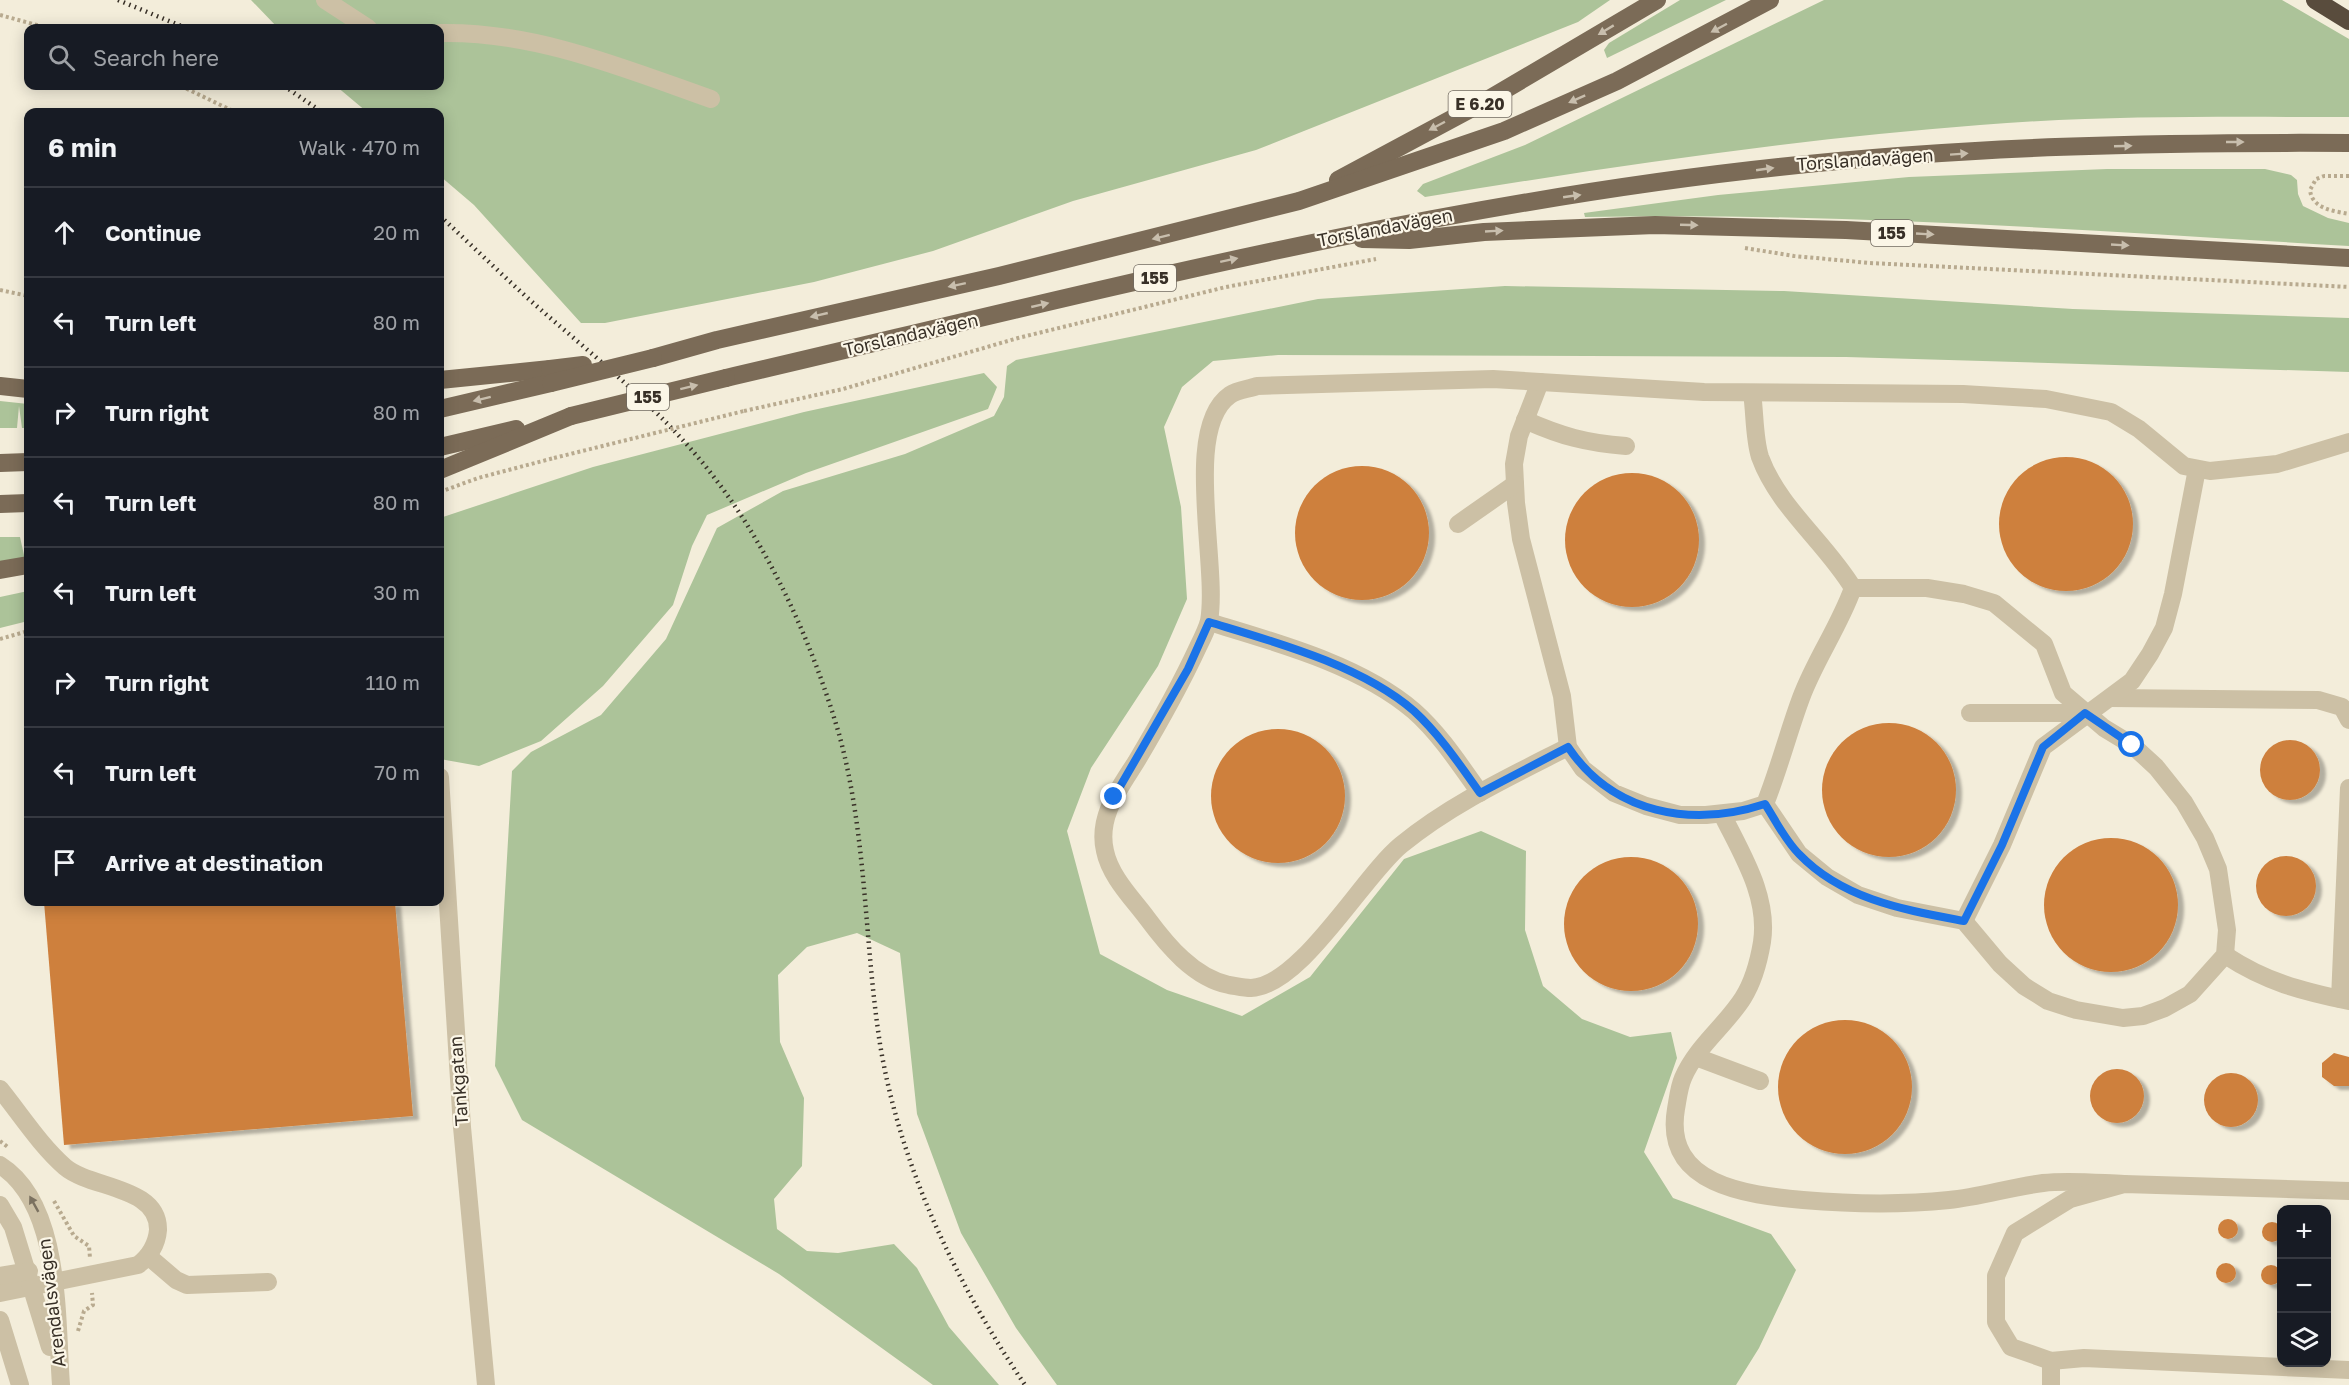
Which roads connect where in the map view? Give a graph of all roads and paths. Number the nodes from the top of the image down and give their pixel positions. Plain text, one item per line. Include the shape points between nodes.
1 (325, 0) edge
2 (1657, 0) edge
3 (1770, 0) edge
4 (2315, 0) edge
5 (0, 15) edge
6 (2349, 21) edge
7 (33, 24) edge
8 (362, 24) edge
9 (444, 33) edge
10 (189, 90) edge
11 (711, 99) dead end
12 (227, 108) edge
13 (2349, 143) edge
14 (2349, 176) edge
15 (1299, 201) junction
16 (2349, 214) edge
17 (1328, 238) junction
18 (1736, 246) dead end
19 (1385, 258) dead end
20 (2349, 258) edge
21 (2349, 287) edge
22 (0, 290) edge
23 (24, 295) edge
24 (551, 376) junction
25 (444, 380) edge
26 (1540, 382) junction
27 (0, 386) edge
28 (24, 389) edge
29 (1752, 393) junction
30 (444, 408) edge
31 (571, 416) junction
32 (1525, 420) junction
33 (2349, 442) edge
34 (444, 446) edge
35 (1626, 446) dead end
36 (24, 462) edge
37 (0, 463) edge
38 (444, 468) edge
39 (2197, 469) junction
40 (1515, 484) junction
41 (444, 491) edge
42 (24, 503) edge
43 (0, 504) edge
44 (1458, 524) dead end
45 (24, 567) edge
46 (0, 570) edge
47 (1853, 588) junction
48 (1209, 622) junction
49 (24, 632) edge
50 (0, 639) edge
51 (2111, 698) junction
52 (1970, 713) dead end
53 (2085, 713) junction
54 (2349, 720) edge
55 (1568, 747) junction
56 (2349, 788) edge
57 (1480, 793) junction
58 (1765, 804) junction
59 (2349, 808) edge
60 (1722, 814) junction
61 (444, 841) edge
62 (1964, 921) junction
63 (2225, 955) junction
64 (2345, 1000) edge
65 (1696, 1057) junction
66 (1760, 1081) dead end
67 (0, 1089) edge
68 (0, 1165) edge
69 (2124, 1184) junction
70 (2349, 1191) edge
71 (0, 1205) edge
72 (148, 1256) junction
73 (0, 1276) edge
74 (31, 1279) junction
75 (268, 1282) dead end
76 (53, 1283) junction
77 (0, 1293) edge
78 (0, 1320) edge
79 (2050, 1361) junction
80 (2349, 1370) edge
81 (20, 1385) edge
82 (61, 1385) edge
83 (486, 1385) edge
84 (2051, 1385) edge

1 - 8 street
2 -> 15 main road, E 6.20 via 1489,99
3 -> 15 main road, 155 via 1617,81 1504,131
4 - 6 highway
5 - 7 path
9 - 11 street via 488,34 568,50
10 - 12 path
17 -> 13 main road, Torslandavägen / 155 via 1541,200 1780,166 2097,146
14 - 16 path via 2324,176 2316,179 2310,190 2322,207
15 -> 24 main road, 155, bridge via 653,358
17 -> 20 main road, 155 via 1409,240 1484,232 1655,225 1846,230
31 -> 17 main road, Torslandavägen / 155, bridge
18 - 21 path via 1870,263
19 - 41 path, bridge via 1214,290 1018,338 843,389 478,478
22 - 23 path
24 - 25 main road
24 -> 30 main road, 155
26 - 29 street
26 - 32 street
26 - 48 street via 1447,379 1330,383 1257,386 1231,394 1218,407 1203,457
27 - 28 main road
29 - 39 street via 1963,394 2046,399 2111,412 2184,466
29 - 47 street via 1760,455 1771,481 1840,566
31 - 34 main road, Torslandavägen / 155
31 - 38 main road
32 - 35 street via 1560,436 1592,444
32 - 40 street via 1514,464
33 - 39 street via 2277,464
36 - 37 main road
39 - 51 street via 2164,628 2132,681
40 - 44 street
40 - 55 street via 1521,538 1562,696
42 - 43 main road
45 - 46 main road
47 - 53 street via 1927,588 1994,603 2044,644 2063,693
47 - 58 street via 1801,698
48 - 57 street via 1323,661 1376,685 1413,711 1449,750
48 - 57 street via 1188,669 1104,821 1104,851 1116,877 1158,934 1194,970 1226,984 1253,988 1278,979 1309,950 1399,847
49 - 50 path
51 - 53 street
51 - 54 street via 2318,700 2342,707
52 - 53 street
53 - 62 street via 2043,747 2002,845
53 - 63 street via 2132,745 2184,802 2218,869 2227,930
55 - 57 street
55 - 60 street via 1583,769 1614,793 1680,815
56 - 59 street
58 - 60 street
58 - 62 street via 1799,854 1827,877 1858,895 1888,905
59 - 64 street
60 - 65 street via 1756,888 1763,916 1761,942 1743,997
61 - 83 street, Tankgatan via 462,1127
62 - 63 street via 2024,986 2048,1001 2100,1016 2143,1016 2165,1008 2190,993
63 - 64 street via 2253,973 2290,988
65 - 66 street
65 - 69 street via 1683,1077 1674,1120 1676,1138 1683,1159 1700,1174 1722,1185 1804,1200 1888,1203 1950,1200 2044,1183
67 - 72 street via 66,1168 85,1179 133,1195 152,1208 158,1238
76 -> 68 street, Arendalsvägen via 39,1213 20,1182
69 - 70 street
69 - 79 street via 2070,1199 2015,1233 1996,1276 1996,1322 2011,1347
71 - 74 street, Arendalsvägen via 14,1227
72 - 75 street via 188,1285
72 - 76 street via 138,1265
73 - 74 street
74 - 76 street
74 - 77 street
74 - 82 street, Arendalsvägen
76 - 82 street, Arendalsvägen
78 - 81 street
79 - 80 street via 2084,1358
79 - 84 street

